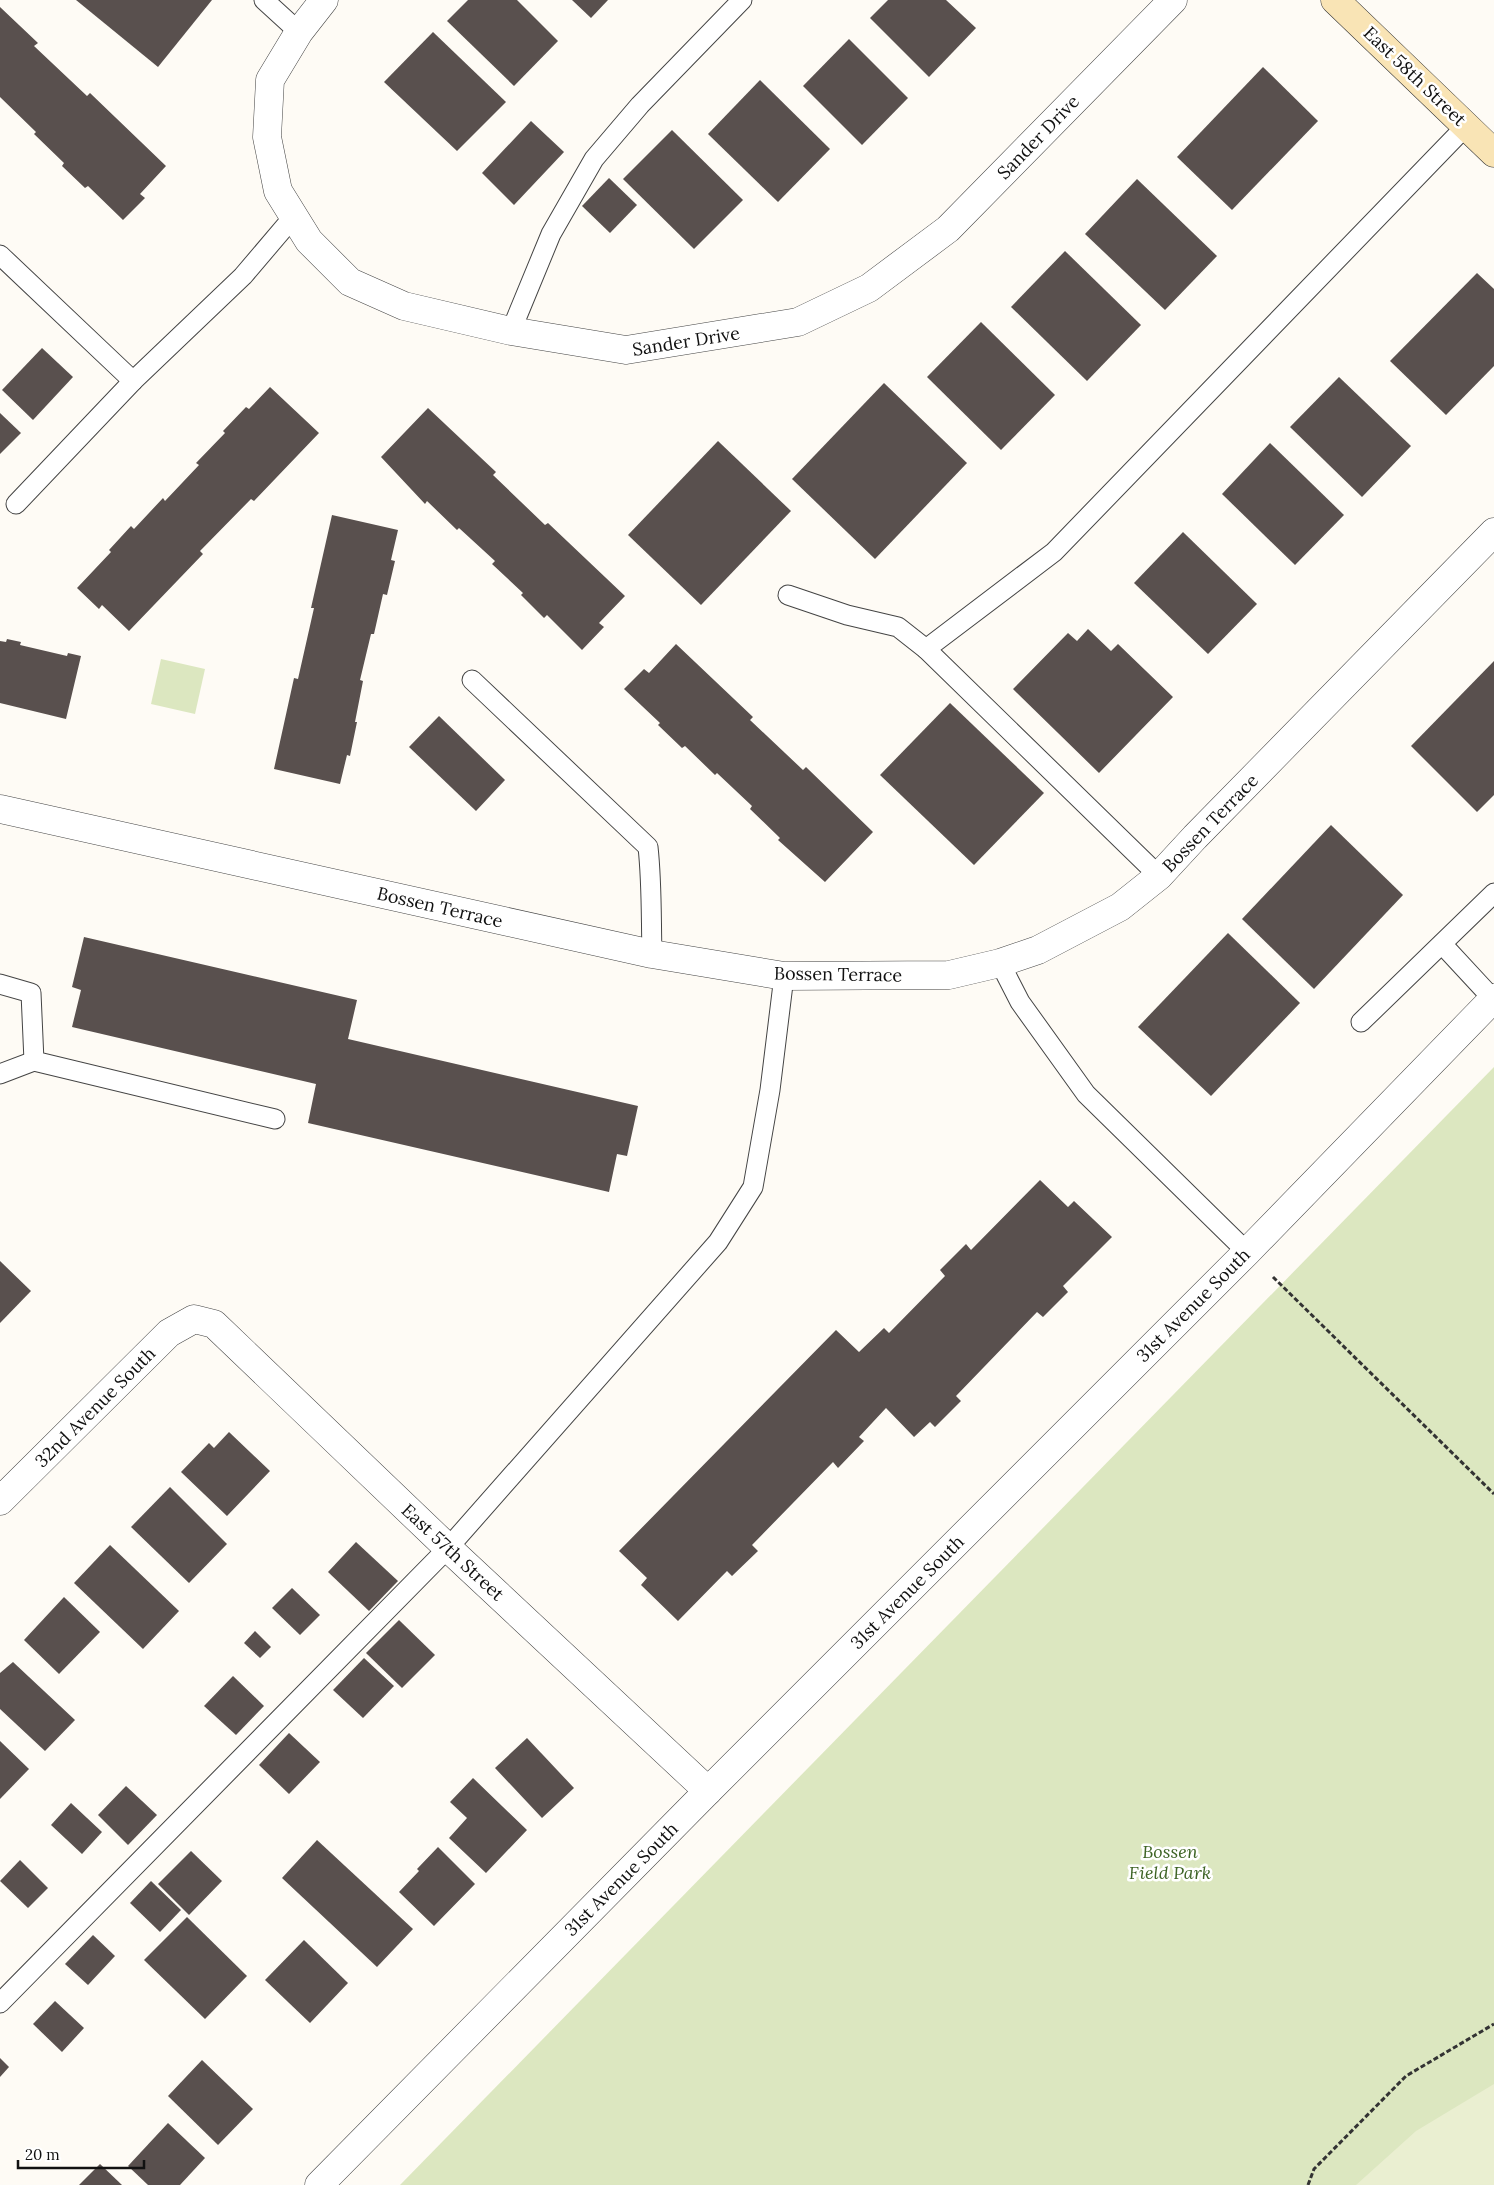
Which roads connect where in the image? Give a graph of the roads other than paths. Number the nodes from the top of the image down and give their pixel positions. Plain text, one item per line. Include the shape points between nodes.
1 (264, 0) edge
2 (324, 0) edge
3 (742, 0) edge
4 (1173, 0) edge
5 (1335, 0) edge
6 (298, 32) junction
7 (1466, 126) junction
8 (1494, 153) edge
9 (294, 216) junction
10 (0, 255) edge
11 (511, 331) junction
12 (133, 381) junction
13 (16, 504) dead end
14 (1494, 532) edge
15 (788, 595) dead end
16 (926, 649) junction
17 (472, 680) dead end
18 (0, 809) edge
19 (1159, 876) junction
20 (1494, 893) edge
21 (1442, 944) junction
22 (652, 954) junction
23 (1000, 964) junction
24 (784, 976) junction
25 (0, 984) edge
26 (1494, 998) edge
27 (1361, 1022) dead end
28 (34, 1061) junction
29 (0, 1074) edge
30 (275, 1119) dead end
31 (1247, 1252) junction
32 (194, 1319) joint
33 (0, 1501) edge
34 (448, 1548) junction
35 (708, 1790) junction
36 (0, 2003) edge
37 (319, 2185) edge

1 - 6 lane
2 - 6 street, Sander Drive
3 - 11 lane via 640,105 594,159 551,234
4 - 11 street, Sander Drive via 948,229 869,288 798,322 626,350
5 - 7 street, East 58th Street
6 - 9 street, Sander Drive via 270,80 267,137 278,191
7 - 8 street, East 58th Street
7 - 16 lane via 1054,552
9 - 11 street, Sander Drive via 309,241 350,282 404,306
9 - 12 lane via 243,276
10 - 12 lane
12 - 13 lane
14 - 19 street, Bossen Terrace
15 - 16 lane via 847,615 898,627
16 - 19 lane
17 - 22 lane via 648,848
18 - 22 street, Bossen Terrace
19 - 23 street, Bossen Terrace via 1120,907 1038,950
20 - 21 lane
21 - 26 lane
21 - 27 lane
22 - 24 street, Bossen Terrace
23 - 24 street, Bossen Terrace via 949,975
23 - 31 lane via 1020,1002 1086,1094
24 - 34 lane via 770,1090 753,1187 706,1257
25 - 28 lane via 31,993
26 - 31 street, 31st Avenue South
28 - 29 lane
28 - 30 lane
31 - 35 street, 31st Avenue South
32 - 33 street, 32nd Avenue South via 168,1333
32 - 34 street, East 57th Street via 214,1324
34 - 35 street, East 57th Street
34 - 36 lane
35 - 37 street, 31st Avenue South

